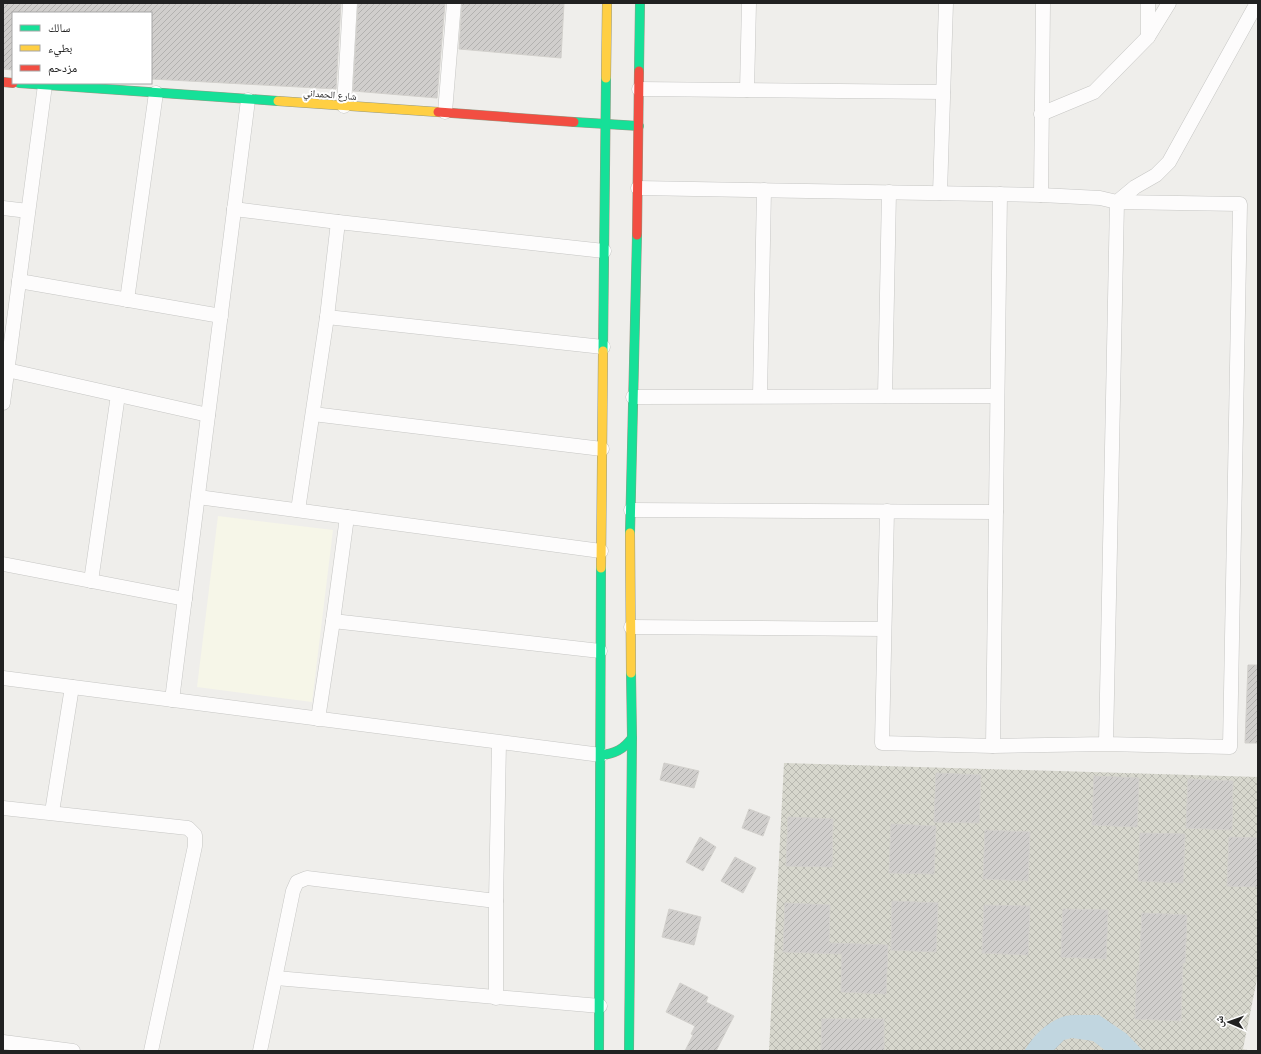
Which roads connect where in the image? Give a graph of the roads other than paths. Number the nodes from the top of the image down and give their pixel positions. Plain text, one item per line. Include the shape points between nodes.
1 (350, 3) edge
2 (454, 3) edge
3 (608, 3) edge
4 (640, 3) edge
5 (749, 3) edge
6 (946, 3) edge
7 (1043, 3) edge
8 (1148, 3) edge
9 (1169, 3) edge
10 (1257, 3) edge
11 (1148, 37) junction
12 (32, 84) edge
13 (45, 85) junction
14 (639, 89) junction
15 (747, 90) junction
16 (943, 92) junction
17 (156, 93) junction
18 (248, 100) junction
19 (344, 106) junction
20 (445, 112) junction
21 (1041, 114) junction
22 (606, 125) junction
23 (639, 126) junction
24 (638, 188) junction
25 (764, 190) junction
26 (889, 192) junction
27 (940, 193) junction
28 (1000, 194) junction
29 (1041, 195) junction
30 (1117, 202) junction
31 (3, 208) edge
32 (234, 209) junction
33 (28, 211) junction
34 (338, 222) junction
35 (604, 250) junction
36 (19, 281) junction
37 (127, 300) junction
38 (221, 316) junction
39 (327, 317) junction
40 (603, 347) junction
41 (7, 370) junction
42 (118, 395) junction
43 (760, 396) junction
44 (885, 396) junction
45 (997, 396) junction
46 (633, 397) junction
47 (3, 403) edge
48 (313, 414) junction
49 (208, 415) junction
50 (602, 449) junction
51 (198, 497) junction
52 (298, 510) junction
53 (631, 510) junction
54 (887, 511) junction
55 (996, 512) junction
56 (347, 517) junction
57 (601, 551) junction
58 (3, 564) edge
59 (91, 581) junction
60 (185, 599) junction
61 (334, 621) junction
62 (631, 627) junction
63 (884, 629) junction
64 (600, 651) junction
65 (3, 678) edge
66 (72, 687) junction
67 (172, 700) junction
68 (318, 719) junction
69 (632, 738) junction
70 (499, 743) junction
71 (1106, 744) junction
72 (993, 746) junction
73 (601, 756) junction
74 (3, 808) edge
75 (52, 812) junction
76 (496, 901) junction
77 (276, 978) junction
78 (496, 998) junction
79 (600, 1006) junction
80 (3, 1042) edge
81 (31, 1048) edge
82 (73, 1051) edge
83 (151, 1051) edge
84 (260, 1051) edge
85 (599, 1051) edge
86 (629, 1051) edge

1 - 19 street
2 - 20 street
3 - 22 street
4 - 14 street
5 - 15 street
6 - 16 street
7 - 21 street
8 - 11 street
9 - 11 street
10 - 30 street via 1169,162 1156,175
11 - 21 street via 1094,92
12 - 13 street, شارع الحمداني
13 - 17 street, شارع الحمداني
13 - 33 street
14 - 15 street
14 - 23 street
15 - 16 street
16 - 27 street
17 - 18 street, شارع الحمداني
17 - 37 street
18 - 19 street, شارع الحمداني
18 - 32 street
19 - 20 street, شارع الحمداني
20 - 22 street, شارع الحمداني
21 - 29 street
22 - 23 street, شارع الحمداني
22 - 35 street
23 - 24 street
24 - 25 street
24 - 46 street
25 - 26 street
25 - 43 street
26 - 27 street
26 - 44 street
27 - 28 street
28 - 29 street
28 - 45 street
29 - 30 street via 1100,198
30 - 71 street
30 - 71 street via 1240,204 1230,747
31 - 33 street
32 - 34 street
32 - 38 street
33 - 36 street
34 - 35 street
34 - 39 street
35 - 40 street
36 - 37 street
36 - 41 street
37 - 38 street
38 - 49 street
39 - 40 street
39 - 48 street
40 - 50 street
41 - 42 street
41 - 47 street
42 - 49 street
42 - 59 street
43 - 44 street
43 - 46 street
44 - 45 street
45 - 55 street
46 - 53 street
48 - 50 street
48 - 52 street
49 - 51 street
50 - 57 street
51 - 52 street
51 - 60 street
52 - 56 street
53 - 54 street
53 - 62 street
54 - 55 street
54 - 63 street
55 - 72 street
56 - 57 street
56 - 61 street
57 - 64 street
58 - 59 street
59 - 60 street
60 - 67 street
61 - 64 street
61 - 68 street
62 - 63 street
62 - 69 street
63 - 72 street via 882,743
64 - 73 street
65 - 66 street
66 - 67 street
66 - 75 street
67 - 68 street
68 - 70 street
69 - 73 street via 629,744 619,751
69 - 86 street
70 - 73 street
70 - 76 street
71 - 72 street
73 - 79 street
74 - 75 street
75 - 83 street via 188,828 195,835 195,846
76 - 77 street via 307,878 297,882 293,891
76 - 78 street
77 - 78 street
77 - 84 street
78 - 79 street
79 - 85 street
80 - 81 street
81 - 82 street

